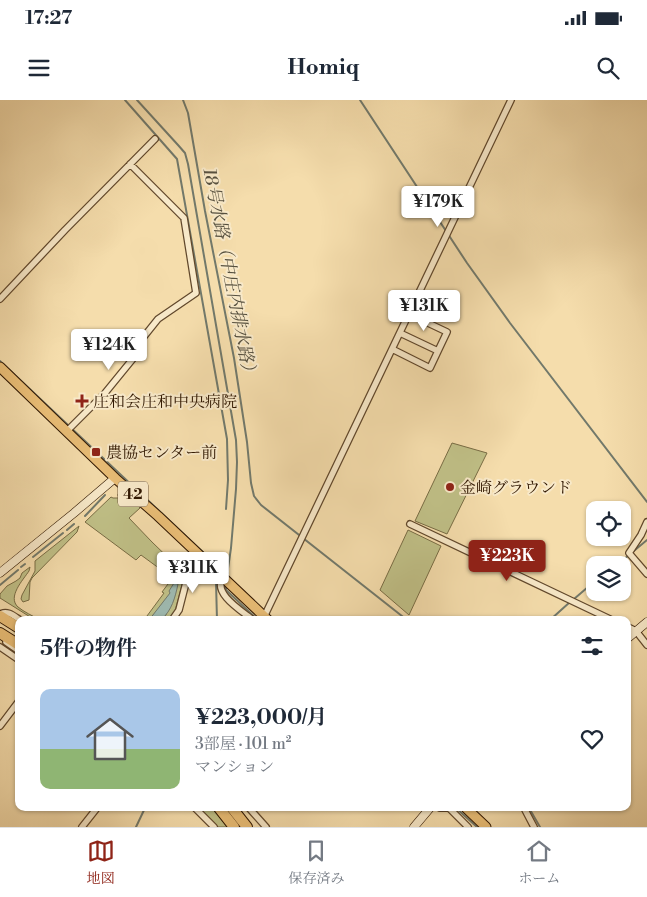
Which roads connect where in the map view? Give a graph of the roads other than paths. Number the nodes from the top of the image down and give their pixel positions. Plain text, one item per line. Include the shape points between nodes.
1 (511, 100) edge
2 (155, 139) dead end
3 (130, 164) junction
4 (0, 298) edge
5 (409, 314) junction
6 (400, 333) junction
7 (392, 349) junction
8 (438, 351) junction
9 (0, 367) edge
10 (67, 431) junction
11 (115, 478) junction
12 (647, 522) edge
13 (410, 524) dead end
14 (199, 555) junction
15 (0, 573) edge
16 (647, 574) edge
17 (223, 578) junction
18 (1, 613) edge
19 (15, 616) edge
20 (175, 616) edge
21 (248, 616) edge
22 (264, 616) edge
23 (267, 616) edge
24 (604, 616) edge
25 (647, 622) edge
26 (15, 625) edge
27 (631, 628) edge
28 (636, 631) junction
29 (0, 633) edge
30 (631, 635) edge
31 (0, 638) edge
32 (15, 642) edge
33 (647, 644) edge
34 (0, 647) edge
35 (15, 648) edge
36 (15, 657) edge
37 (15, 706) edge
38 (0, 726) edge
39 (95, 811) edge
40 (198, 811) edge
41 (221, 811) edge
42 (234, 811) edge
43 (257, 811) edge
44 (427, 811) edge
45 (452, 811) edge
46 (469, 811) edge
47 (526, 811) edge
48 (82, 827) edge
49 (214, 827) edge
50 (234, 827) edge
51 (247, 827) edge
52 (266, 827) edge
53 (414, 827) edge
54 (468, 827) edge
55 (486, 827) edge
56 (534, 827) edge

1 - 5 street
2 - 3 street
3 - 4 street
3 - 10 street via 184,218 196,292 158,319 142,339 136,355 105,393
5 - 6 street
5 - 8 street via 447,332
6 - 7 street
6 - 8 street
7 - 8 street via 430,368
7 - 23 street
9 - 10 main road, 42
10 - 11 main road, 42
11 - 14 main road, 42
11 - 15 street
12 - 16 street via 629,553
13 - 24 street
14 - 17 main road, 42
14 - 20 street via 189,572
17 - 21 street via 220,587 225,596
17 - 22 main road, 42
18 - 19 street
18 - 26 highway
25 - 28 street
27 - 28 street
28 - 30 street
28 - 33 street
29 - 32 highway
31 - 35 street
34 - 36 street
37 - 38 street
39 - 48 street
40 - 49 street
41 - 50 highway
42 - 51 highway
43 - 52 street
44 - 53 street
45 - 54 street
46 - 55 main road
47 - 56 street

